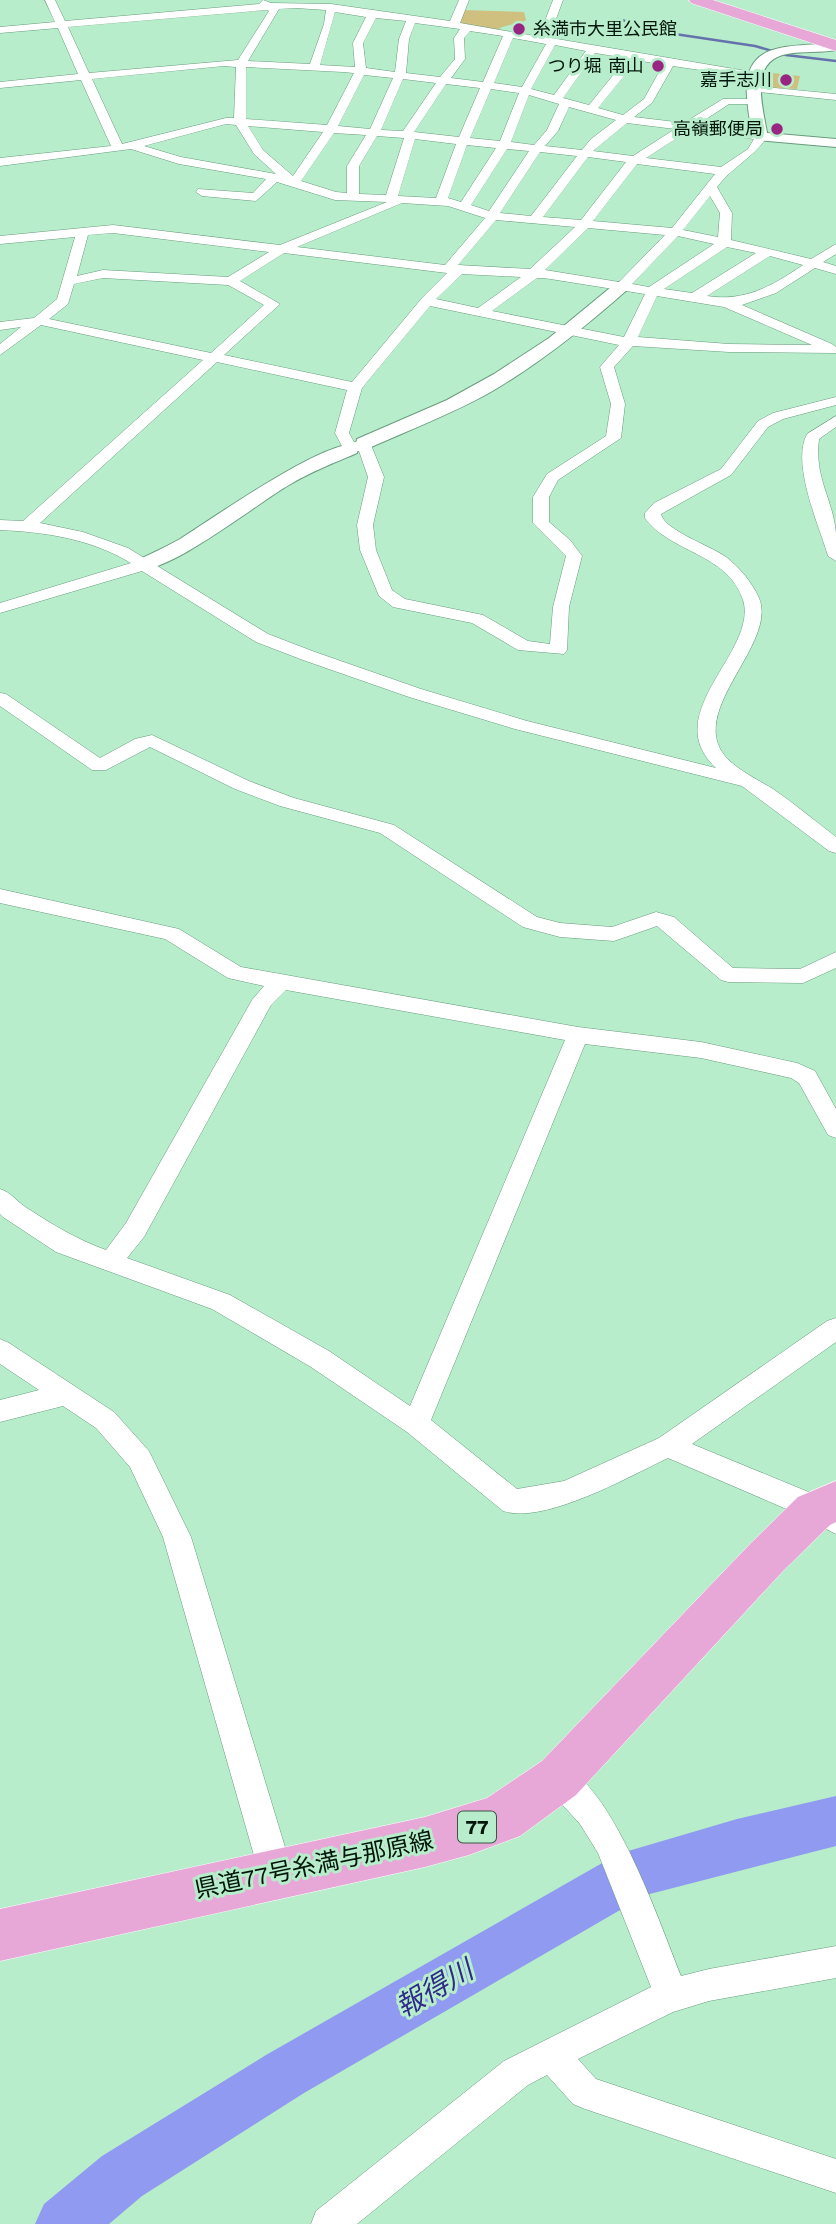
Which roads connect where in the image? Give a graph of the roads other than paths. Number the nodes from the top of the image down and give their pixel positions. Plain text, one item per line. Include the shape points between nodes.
1 (50, 0) edge
2 (464, 0) edge
3 (558, 0) edge
4 (697, 0) edge
5 (266, 4) edge
6 (331, 7) junction
7 (373, 14) junction
8 (412, 18) junction
9 (62, 24) junction
10 (454, 24) junction
11 (467, 27) junction
12 (0, 30) edge
13 (509, 34) junction
14 (537, 40) junction
15 (552, 42) junction
16 (836, 46) edge
17 (592, 50) junction
18 (634, 57) junction
19 (241, 64) junction
20 (669, 64) junction
21 (314, 67) junction
22 (361, 70) junction
23 (400, 74) junction
24 (86, 76) junction
25 (443, 79) junction
26 (755, 82) junction
27 (0, 85) edge
28 (488, 85) junction
29 (525, 91) junction
30 (836, 97) edge
31 (561, 102) junction
32 (590, 110) junction
33 (626, 119) junction
34 (240, 122) junction
35 (682, 128) junction
36 (331, 129) junction
37 (374, 132) junction
38 (408, 135) junction
39 (761, 137) junction
40 (463, 141) junction
41 (836, 143) edge
42 (504, 145) junction
43 (124, 147) junction
44 (536, 149) junction
45 (588, 154) junction
46 (634, 160) junction
47 (0, 162) edge
48 (723, 171) junction
49 (275, 177) junction
50 (294, 183) junction
51 (711, 187) junction
52 (202, 192) dead end
53 (353, 198) junction
54 (397, 200) junction
55 (441, 202) junction
56 (464, 206) junction
57 (492, 216) junction
58 (533, 221) junction
59 (583, 226) junction
60 (676, 232) junction
61 (82, 234) junction
62 (0, 240) edge
63 (724, 243) junction
64 (284, 248) junction
65 (836, 248) edge
66 (767, 252) junction
67 (811, 263) junction
68 (454, 269) junction
69 (836, 270) edge
70 (533, 274) junction
71 (70, 281) junction
72 (231, 281) junction
73 (622, 286) junction
74 (653, 290) junction
75 (694, 298) junction
76 (427, 301) junction
77 (727, 303) junction
78 (480, 313) junction
79 (39, 321) junction
80 (0, 326) edge
81 (569, 330) junction
82 (629, 342) junction
83 (834, 350) edge
84 (0, 351) edge
85 (212, 357) junction
86 (355, 387) junction
87 (836, 401) edge
88 (836, 420) edge
89 (357, 446) junction
90 (836, 485) edge
91 (816, 486) junction
92 (0, 525) edge
93 (27, 526) junction
94 (836, 556) edge
95 (143, 565) junction
96 (0, 608) edge
97 (0, 698) edge
98 (744, 780) junction
99 (836, 847) edge
100 (0, 896) edge
101 (836, 959) edge
102 (281, 982) junction
103 (578, 1035) junction
104 (836, 1129) edge
105 (0, 1198) edge
106 (111, 1261) junction
107 (836, 1328) edge
108 (0, 1350) edge
109 (68, 1394) junction
110 (0, 1411) edge
111 (416, 1424) junction
112 (668, 1446) junction
113 (829, 1511) edge
114 (559, 1778) junction
115 (275, 1873) junction
116 (0, 1935) edge
117 (836, 1962) edge
118 (667, 1986) junction
119 (552, 2055) junction
120 (836, 2176) edge
121 (329, 2224) edge

1 - 9 street
2 - 10 street
3 - 14 street via 548,27
4 - 16 main road
5 - 6 street
5 - 9 street
5 - 19 street via 275,10
6 - 7 street
6 - 21 street
7 - 8 street
7 - 22 street via 358,43
8 - 10 street
8 - 23 street
9 - 12 street
9 - 24 street
10 - 11 street
11 - 13 street
11 - 25 street via 459,38 460,59
13 - 14 street
13 - 28 street
14 - 15 street
15 - 17 street
15 - 29 street
16 - 26 street via 769,55
17 - 18 street
17 - 31 street
18 - 20 street
18 - 32 street
19 - 21 street
19 - 24 street
19 - 34 street
20 - 26 street
20 - 33 street via 648,102
21 - 22 street
22 - 23 street
22 - 36 street
23 - 25 street
23 - 37 street
24 - 27 street
24 - 43 street
25 - 28 street
25 - 38 street
26 - 30 street
26 - 35 street
26 - 39 street
28 - 29 street
28 - 40 street
29 - 31 street
29 - 42 street
31 - 32 street
31 - 44 street via 552,131
32 - 33 street
33 - 35 street
33 - 45 street via 595,141
34 - 36 street
34 - 43 street via 226,121
34 - 50 street via 258,152
35 - 39 street
35 - 46 street
36 - 37 street
36 - 50 street
37 - 38 street
37 - 53 street via 353,166
38 - 40 street
38 - 54 street
39 - 41 street
39 - 48 street via 752,151
40 - 42 street
40 - 55 street
42 - 44 street
42 - 56 street
43 - 47 street
43 - 49 street
44 - 45 street
44 - 57 street
45 - 46 street
45 - 58 street
46 - 48 street
46 - 59 street
48 - 51 street
49 - 50 street
49 - 52 street via 256,197
50 - 53 street
51 - 60 street
51 - 63 street via 726,213
53 - 54 street
54 - 55 street
54 - 64 street
55 - 56 street
56 - 57 street
57 - 58 street
57 - 68 street
58 - 59 street
59 - 60 street
59 - 70 street
60 - 63 street
60 - 73 street
61 - 62 street
61 - 64 street via 113,229
61 - 71 street
63 - 66 street
63 - 74 street
64 - 68 street
64 - 72 street
65 - 67 street
66 - 67 street
66 - 75 street
67 - 69 street
67 - 77 street via 764,295
68 - 70 street
68 - 76 street
70 - 73 street
70 - 78 street
71 - 72 street via 103,274
71 - 79 street via 63,301
72 - 85 street via 273,304
73 - 74 street
73 - 81 street
74 - 75 street
74 - 82 street
75 - 77 street
76 - 78 street
76 - 86 street
77 - 83 street
78 - 81 street
79 - 80 street
79 - 84 street
79 - 85 street
81 - 82 street
81 - 89 street via 483,389
82 - 83 street
82 - 89 street via 607,366 618,404 612,438 552,477 541,497 541,523 574,556 561,607 558,650 524,646 478,619 399,603 385,592 368,550 365,525 376,477
85 - 86 street
85 - 93 street
86 - 89 street via 342,433
87 - 98 street via 763,424 726,472 653,513 664,530 727,564 752,601 753,623 728,667 705,728 716,758
88 - 91 street via 812,437 808,449
89 - 95 street via 283,480 184,545
90 - 91 street
91 - 94 street
92 - 93 street
93 - 95 street via 80,534
95 - 96 street
95 - 98 street via 262,638 309,656 522,725
97 - 101 street via 99,766 152,741 287,802 387,829 530,922 560,930 614,934 656,919 667,922 728,975 803,976
98 - 99 street
100 - 102 street via 172,934 235,973
102 - 103 street
102 - 106 street via 263,1000 135,1230
103 - 104 street via 663,1043 797,1071 807,1077
103 - 111 street
105 - 106 street via 45,1234
106 - 111 street via 221,1302 320,1359
107 - 112 street
108 - 109 street
109 - 110 street
109 - 115 street via 105,1420 140,1459 177,1538
111 - 112 street via 513,1502 567,1493
112 - 113 street
113 - 114 main road, 県道77号糸満与那原線 / 77 via 767,1557
114 - 115 main road, 県道77号糸満与那原線 / 77 via 502,1818 470,1830
114 - 118 street via 592,1813 609,1842
115 - 116 main road, 県道77号糸満与那原線 / 77
117 - 118 street via 709,1985
118 - 119 street
119 - 120 street via 585,2092
119 - 121 street via 516,2073

